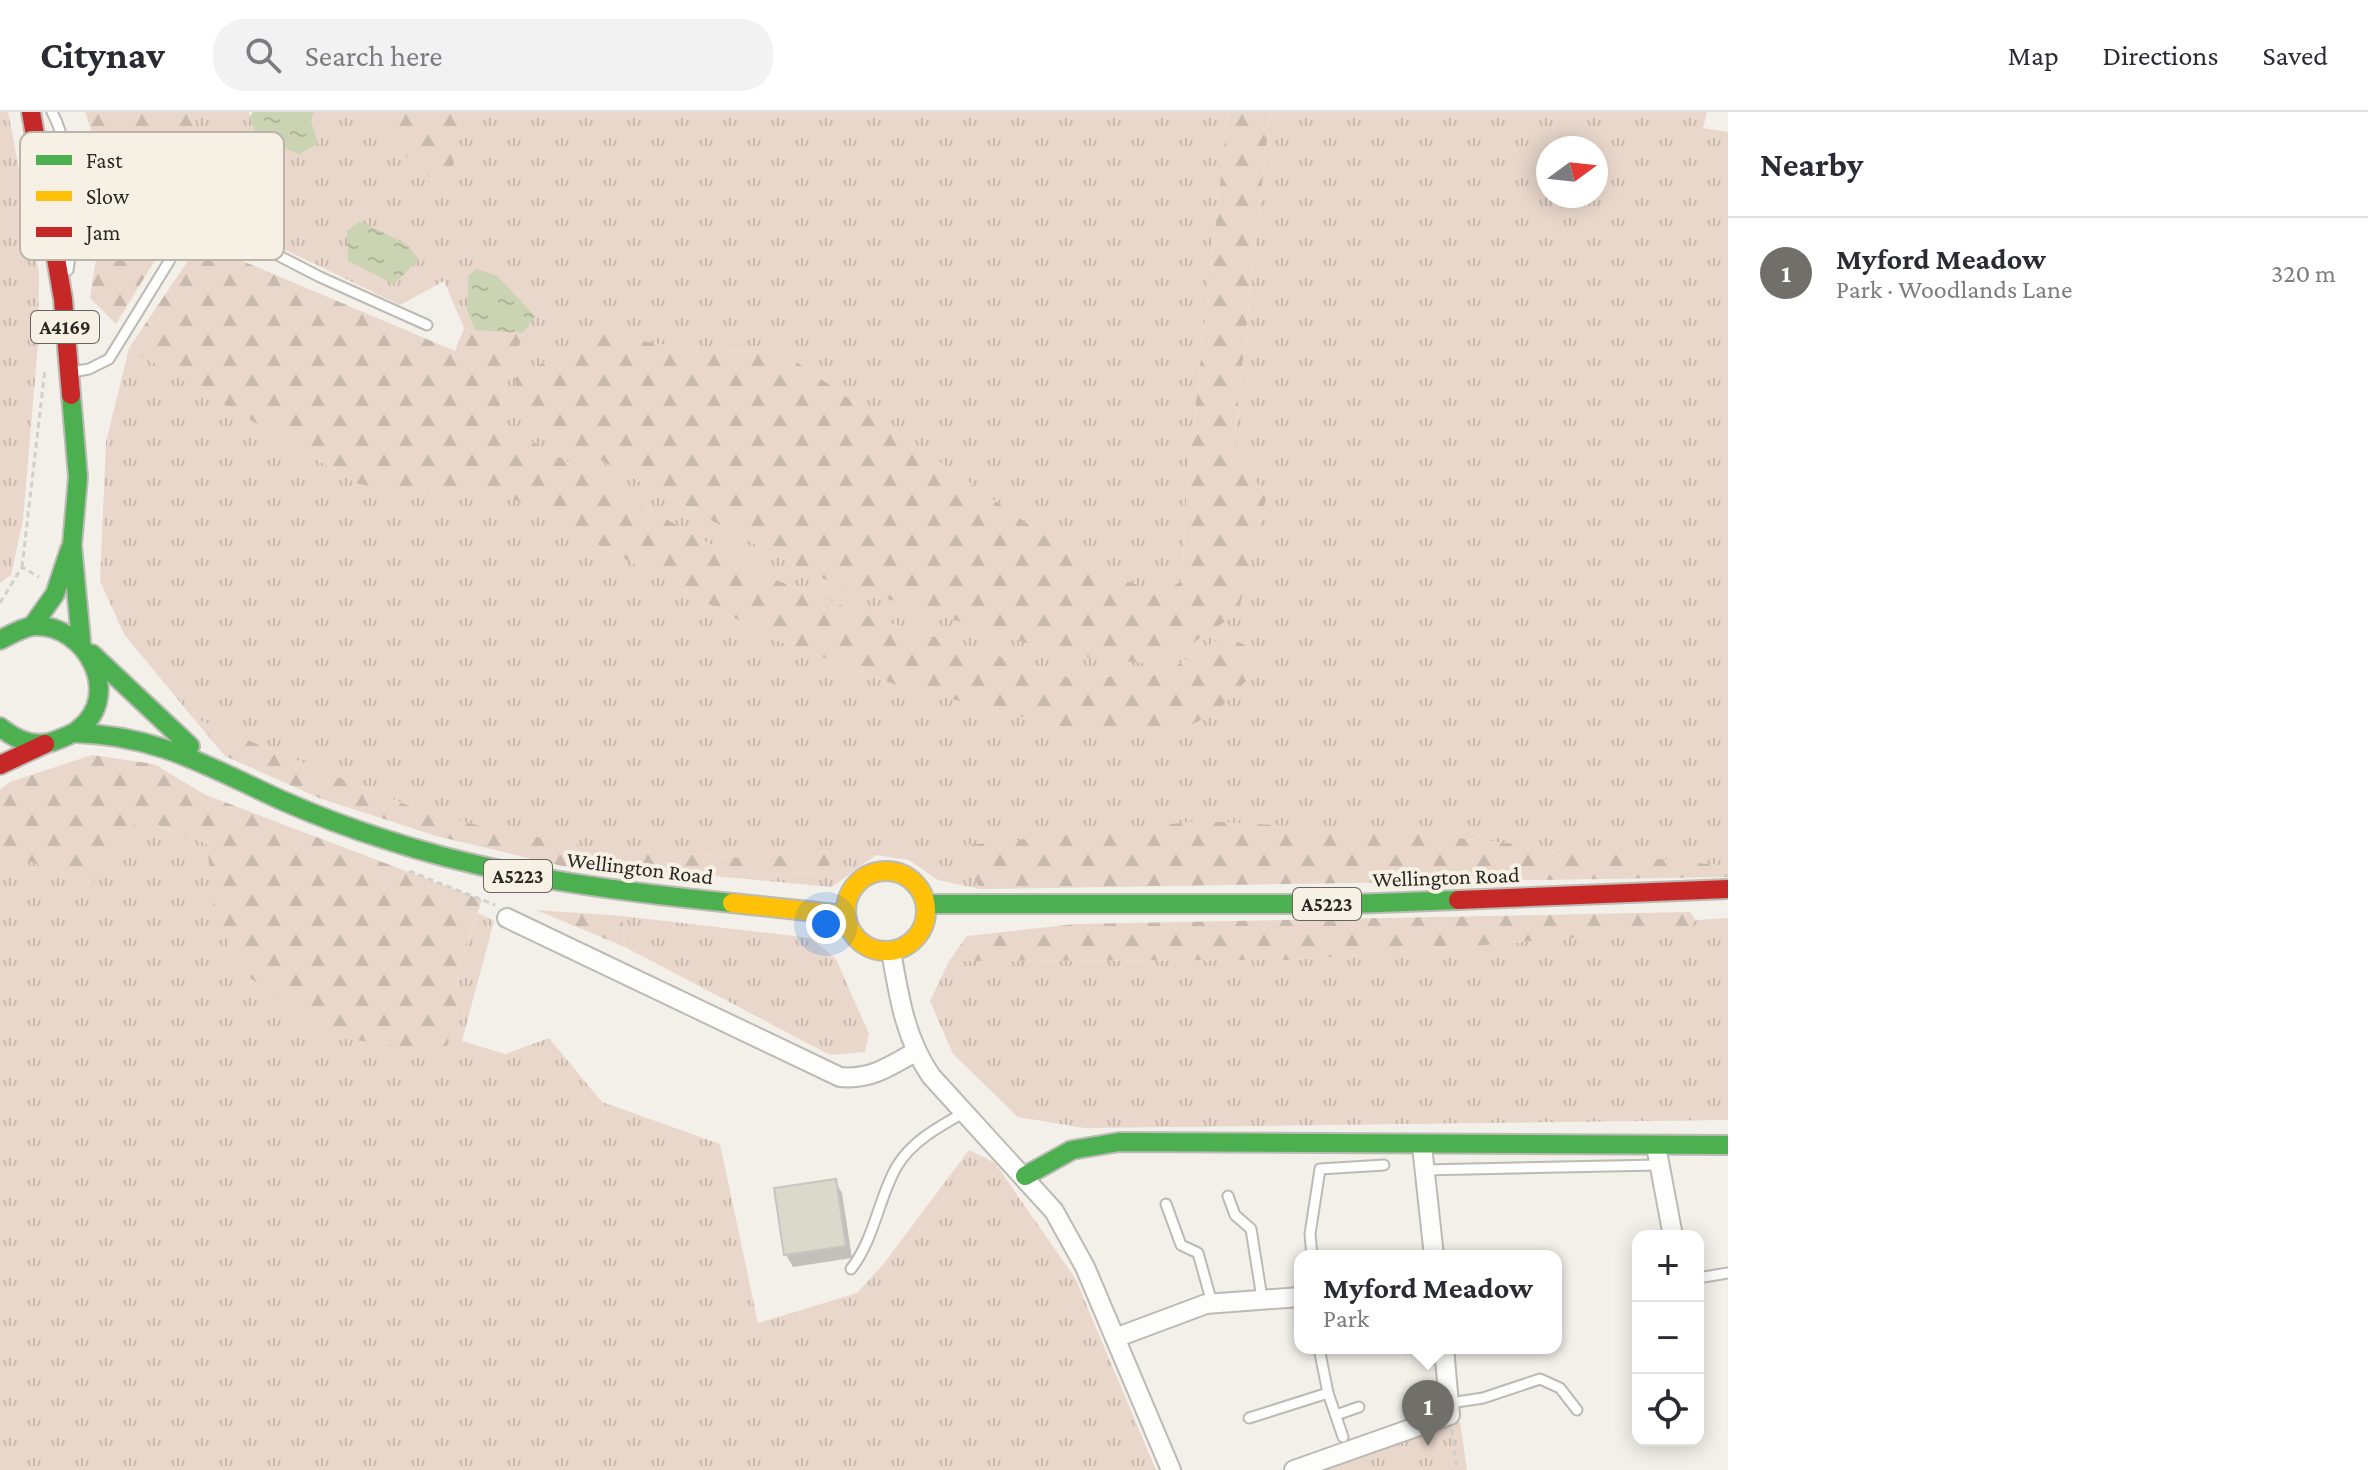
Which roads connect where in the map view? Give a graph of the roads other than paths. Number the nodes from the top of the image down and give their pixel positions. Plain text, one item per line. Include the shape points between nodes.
1 (31, 112) edge
2 (52, 112) edge
3 (34, 132) edge
4 (57, 132) edge
5 (284, 258) edge
6 (56, 260) edge
7 (70, 260) edge
8 (170, 260) edge
9 (63, 299) junction
10 (427, 325) dead end
11 (68, 363) junction
12 (72, 545) junction
13 (17, 626) edge
14 (0, 640) edge
15 (86, 647) junction
16 (0, 727) edge
17 (75, 733) junction
18 (46, 744) junction
19 (209, 762) junction
20 (0, 765) edge
21 (1728, 889) edge
22 (926, 904) junction
23 (845, 915) junction
24 (507, 918) dead end
25 (891, 951) junction
26 (915, 1052) junction
27 (965, 1112) junction
28 (1728, 1145) edge
29 (1422, 1146) junction
30 (1656, 1146) junction
31 (1384, 1165) dead end
32 (1658, 1165) junction
33 (1424, 1170) junction
34 (1025, 1176) junction
35 (1228, 1196) dead end
36 (1166, 1204) dead end
37 (1672, 1230) edge
38 (1311, 1250) edge
39 (1433, 1250) edge
40 (851, 1269) dead end
41 (1728, 1273) edge
42 (1704, 1277) edge
43 (1294, 1297) edge
44 (1262, 1298) junction
45 (1212, 1303) junction
46 (1115, 1338) junction
47 (1320, 1354) edge
48 (1437, 1354) edge
49 (1328, 1393) junction
50 (1359, 1407) dead end
51 (1450, 1409) junction
52 (1577, 1410) dead end
53 (1336, 1415) junction
54 (1249, 1418) dead end
55 (1343, 1437) dead end
56 (1171, 1470) edge
57 (1294, 1470) edge

1 - 3 main road, A4169
2 - 4 lane
5 - 10 lane
6 - 9 main road, A4169
7 - 9 lane
8 - 11 lane via 109,359 89,369
9 - 11 main road, A4169
11 - 12 main road, A4169 via 78,477
12 - 13 main road, A4169 via 55,594
12 - 15 main road, A4169
13 - 14 main road
13 - 15 main road via 58,628
15 - 17 main road via 100,688 88,721
15 - 19 main road, Wellington Road / A5223
16 - 18 main road via 27,743
17 - 18 main road
17 - 19 main road, Wellington Road / A5223 via 126,734
18 - 20 main road
19 - 23 main road, Wellington Road / A5223 via 279,799 373,835 504,873 638,895
21 - 22 main road, Wellington Road / A5223 via 1351,904
22 - 23 main road via 913,880 901,873 874,872 852,889
22 - 25 main road via 922,930
23 - 25 main road via 856,938 878,951
24 - 26 street via 840,1077 858,1079 880,1072
25 - 26 street
26 - 27 street
27 - 34 street
27 - 40 lane via 926,1135 898,1165 865,1251
28 - 30 main road
29 - 30 main road
29 - 33 street
29 - 34 main road via 1093,1144 1056,1156
30 - 32 street
31 - 38 lane via 1320,1169
32 - 33 lane
32 - 37 street
33 - 39 street
34 - 46 street via 1054,1211
35 - 44 lane via 1235,1215 1251,1229
36 - 45 lane via 1181,1245 1198,1253
41 - 42 lane
43 - 44 street
44 - 45 street
45 - 46 street
46 - 56 street
47 - 49 lane
48 - 51 street
49 - 53 lane
49 - 54 lane
50 - 53 lane
51 - 52 lane via 1540,1379 1560,1388
51 - 57 street
53 - 55 lane

